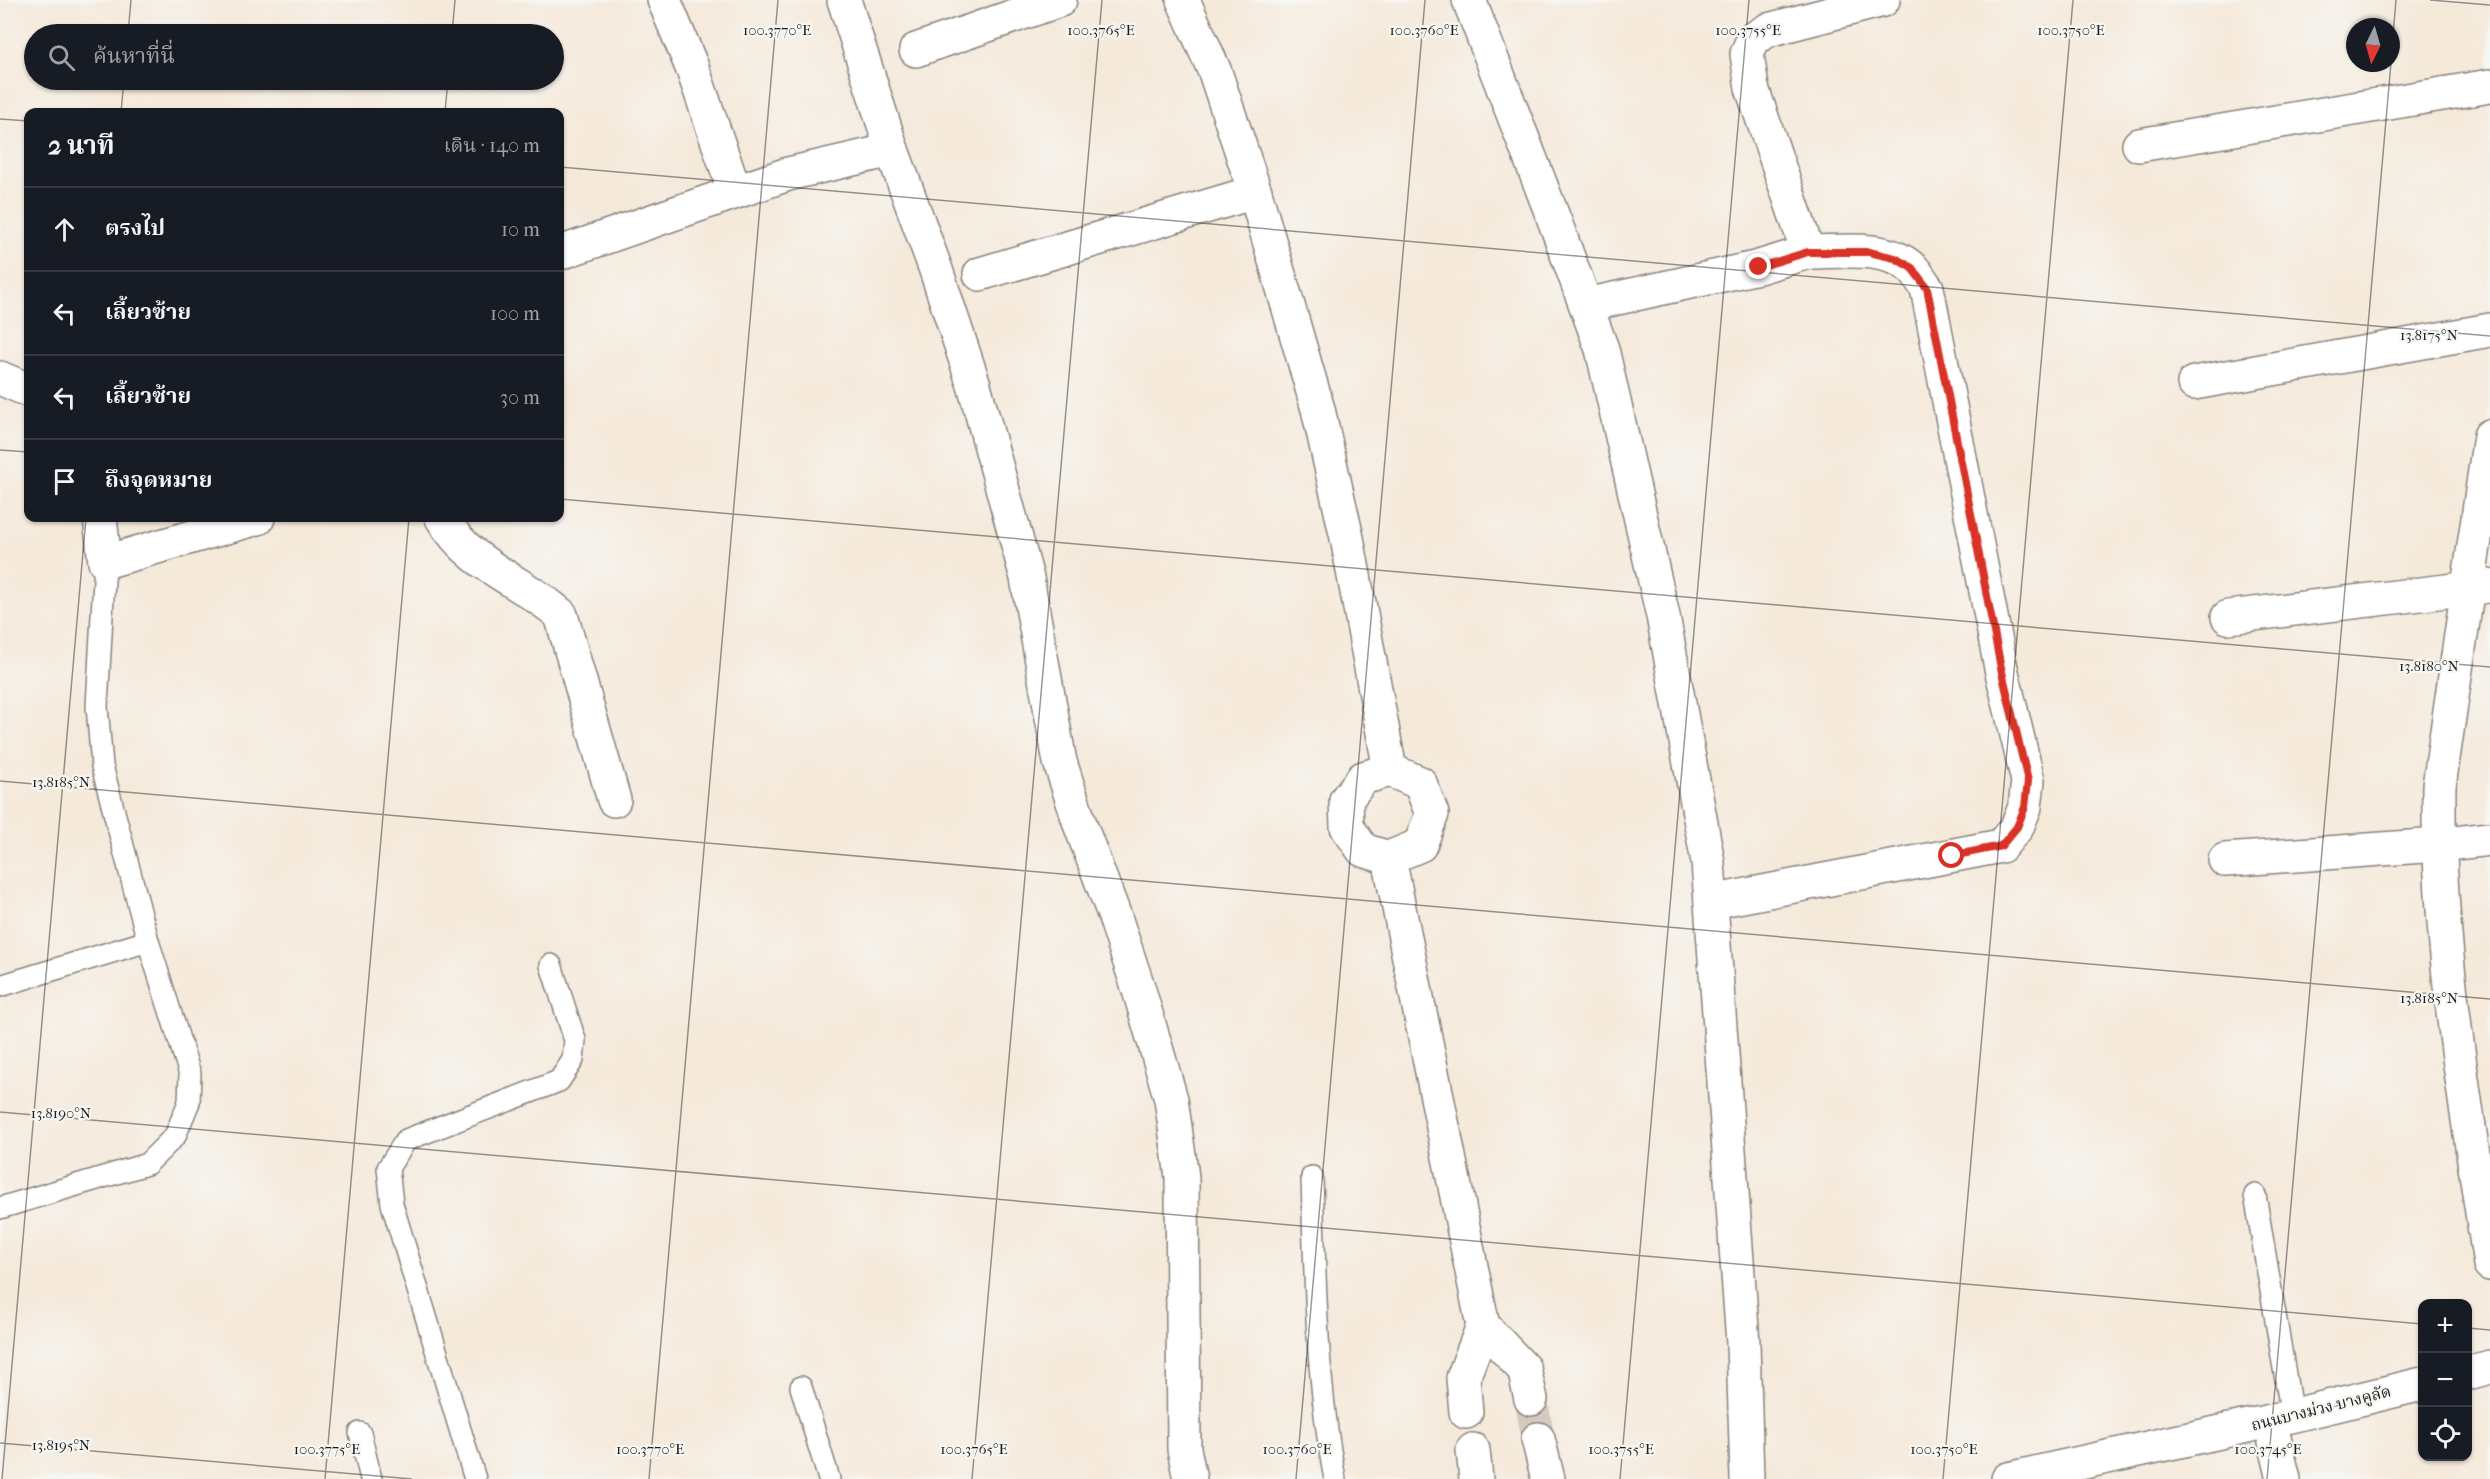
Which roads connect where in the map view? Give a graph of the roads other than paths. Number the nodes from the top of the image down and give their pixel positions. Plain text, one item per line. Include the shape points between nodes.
1 (664, 0) edge
2 (844, 0) edge
3 (1060, 0) edge
4 (1183, 0) edge
5 (1469, 0) edge
6 (1883, 0) edge
7 (916, 50) dead end
8 (2490, 86) edge
9 (2139, 145) dead end
10 (892, 150) junction
11 (735, 192) junction
12 (1255, 192) junction
13 (564, 252) edge
14 (1808, 252) junction
15 (980, 274) dead end
16 (1586, 305) junction
17 (2490, 330) edge
18 (0, 378) edge
19 (2194, 383) dead end
20 (24, 388) edge
21 (2490, 436) edge
22 (100, 522) edge
23 (244, 522) edge
24 (444, 522) edge
25 (105, 562) junction
26 (2479, 588) edge
27 (2228, 617) dead end
28 (1390, 770) junction
29 (614, 800) dead end
30 (2490, 838) edge
31 (2438, 845) junction
32 (1389, 858) junction
33 (2225, 860) dead end
34 (1712, 902) junction
35 (148, 941) junction
36 (551, 965) dead end
37 (0, 986) edge
38 (1312, 1177) dead end
39 (2255, 1195) dead end
40 (0, 1208) edge
41 (2490, 1264) edge
42 (1483, 1326) junction
43 (2490, 1367) edge
44 (2472, 1372) edge
45 (2418, 1385) edge
46 (801, 1387) dead end
47 (1531, 1399) tunnel mouth
48 (1466, 1412) dead end
49 (2281, 1418) junction
50 (360, 1433) dead end
51 (1538, 1439) tunnel mouth
52 (371, 1479) edge
53 (475, 1479) edge
54 (829, 1479) edge
55 (1190, 1479) edge
56 (1335, 1479) edge
57 (1548, 1479) edge
58 (1747, 1479) edge
59 (2008, 1479) edge
60 (2284, 1479) edge

1 - 11 street
2 - 10 street
3 - 7 street
4 - 12 street via 1215,72
5 - 16 street
6 - 14 street via 1768,30 1753,39 1748,54 1752,88
8 - 9 street
10 - 11 street via 788,174
10 - 55 street via 974,384 1027,578 1060,762 1140,990 1171,1099 1182,1177 1184,1449
11 - 13 street
12 - 15 street
12 - 28 street via 1318,409 1347,538
14 - 16 street via 1759,267
14 - 34 street via 1869,252 1895,258 1912,268 1927,288 2001,668 2028,781 2025,807 2017,827 2001,846
16 - 34 street via 1602,349 1663,616
17 - 19 street
18 - 20 street
21 - 26 street
22 - 25 street
23 - 25 street
24 - 29 street via 467,551 561,615
25 - 35 lane via 97,706 102,766
26 - 27 street
26 - 31 street via 2439,786
28 - 32 street via 1420,783 1432,814 1420,845
28 - 32 street via 1363,777 1346,800 1347,827 1363,850
30 - 31 street
31 - 33 street
31 - 41 street via 2456,1041
32 - 42 street
34 - 58 street via 1743,1343
35 - 37 lane
35 - 40 lane via 190,1074 189,1102 175,1136 147,1164
36 - 53 lane via 575,1040 573,1060 559,1081 406,1140 388,1168 392,1204
38 - 56 lane via 1325,1426
39 - 49 lane
42 - 47 street via 1524,1369
42 - 48 street via 1463,1378
43 - 44 street
45 - 49 street, ถนนบางม่วง-บางคูลัด
46 - 54 lane
49 - 59 street, ถนนบางม่วง-บางคูลัด
49 - 60 street
50 - 52 lane
51 - 57 street

